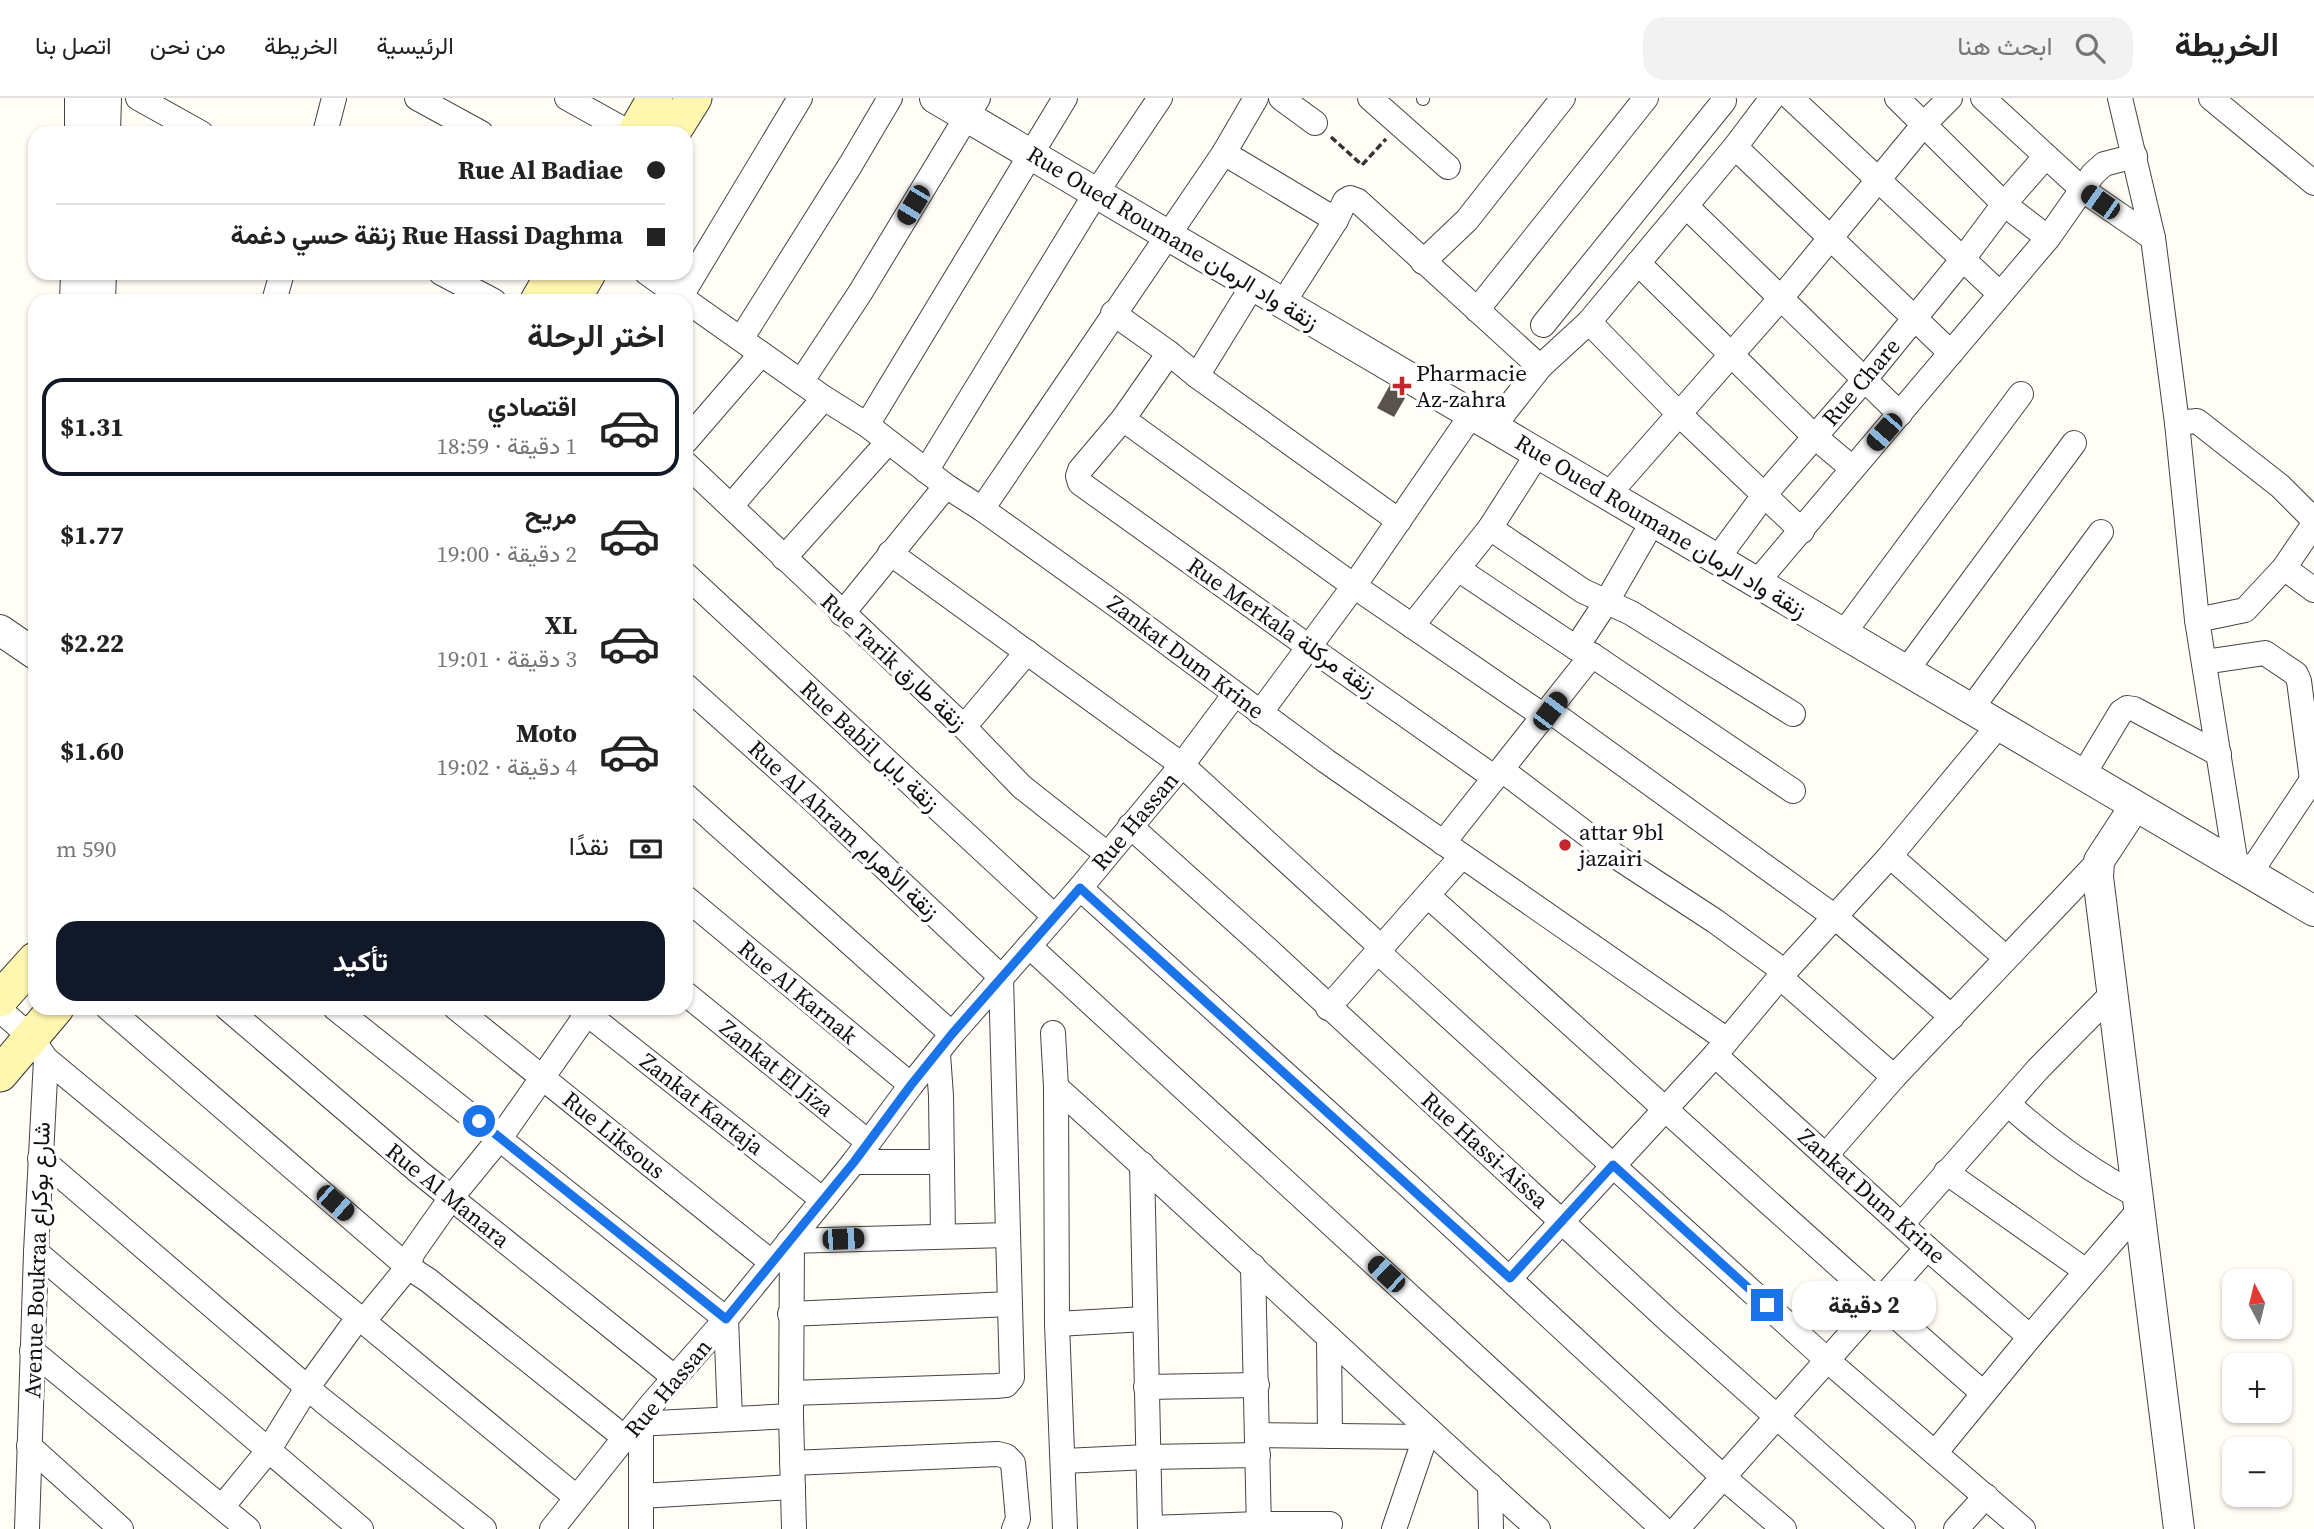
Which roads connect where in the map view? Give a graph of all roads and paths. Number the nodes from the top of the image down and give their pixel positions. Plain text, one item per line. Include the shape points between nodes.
1 (80, 98) edge
2 (106, 98) edge
3 (138, 98) edge
4 (334, 98) edge
5 (417, 98) edge
6 (567, 98) edge
7 (655, 98) edge
8 (694, 98) edge
9 (800, 98) edge
10 (890, 98) edge
11 (935, 98) edge
12 (1065, 98) edge
13 (1160, 98) edge
14 (1256, 98) edge
15 (1281, 98) edge
16 (1370, 98) edge
17 (1563, 98) edge
18 (1646, 98) edge
19 (1772, 98) edge
20 (1791, 98) edge
21 (1897, 98) edge
22 (1950, 98) edge
23 (1983, 98) edge
24 (2120, 98) edge
25 (2211, 98) edge
26 (1723, 100) edge
27 (973, 107) edge
28 (1315, 123) joint
29 (1925, 123) junction
30 (1399, 125) junction
31 (1749, 125) junction
32 (79, 126) edge
33 (105, 126) edge
34 (188, 126) edge
35 (328, 126) edge
36 (468, 126) edge
37 (620, 126) edge
38 (637, 126) edge
39 (676, 126) edge
40 (1735, 147) junction
41 (1224, 153) junction
42 (1031, 154) junction
43 (2046, 156) junction
44 (2135, 156) junction
45 (1448, 167) dead end
46 (1878, 180) junction
47 (2314, 183) edge
48 (2083, 190) junction
49 (1097, 193) junction
50 (2004, 204) junction
51 (1686, 205) junction
52 (1336, 220) junction
53 (1168, 235) junction
54 (1828, 238) junction
55 (2048, 238) junction
56 (2153, 238) junction
57 (1964, 259) junction
58 (1423, 262) junction
59 (1638, 262) junction
60 (693, 276) edge
61 (454, 280) edge
62 (656, 280) edge
63 (1253, 285) junction
64 (481, 294) edge
65 (675, 294) edge
66 (2000, 294) junction
67 (1781, 298) junction
68 (1283, 303) junction
69 (693, 307) edge
70 (1477, 310) junction
71 (1113, 313) junction
72 (1914, 319) junction
73 (1589, 321) junction
74 (1543, 325) dead end
75 (741, 339) junction
76 (1169, 353) junction
77 (1732, 353) junction
78 (1951, 353) junction
79 (761, 354) junction
80 (1540, 368) junction
81 (1197, 376) junction
82 (1865, 379) junction
83 (801, 382) junction
84 (2021, 394) dead end
85 (824, 398) junction
86 (1679, 414) junction
87 (1900, 414) junction
88 (1123, 419) junction
89 (1482, 420) junction
90 (2177, 423) junction
91 (867, 425) junction
92 (693, 433) edge
93 (1815, 437) junction
94 (888, 442) junction
95 (2074, 443) dead end
96 (1538, 453) junction
97 (1852, 468) junction
98 (693, 470) edge
99 (926, 471) junction
100 (946, 486) junction
101 (1765, 494) junction
102 (1608, 495) junction
103 (732, 506) junction
104 (982, 509) junction
105 (1399, 521) junction
106 (1653, 521) junction
107 (2314, 522) edge
108 (1490, 527) junction
109 (1802, 531) junction
110 (2101, 532) dead end
111 (890, 553) junction
112 (784, 558) junction
113 (1717, 559) junction
114 (2284, 568) junction
115 (1458, 569) junction
116 (693, 581) edge
117 (1757, 582) junction
118 (1354, 586) junction
119 (2314, 590) edge
120 (1607, 601) junction
121 (842, 614) junction
122 (2197, 620) junction
123 (1412, 626) junction
124 (0, 630) edge
125 (1843, 634) junction
126 (1309, 647) junction
127 (28, 649) edge
128 (1584, 651) junction
129 (1027, 652) junction
130 (2204, 662) junction
131 (1906, 671) junction
132 (693, 692) edge
133 (1235, 694) junction
134 (1971, 709) junction
135 (1260, 713) junction
136 (1547, 714) junction
137 (1793, 714) dead end
138 (1999, 725) junction
139 (964, 727) junction
140 (2219, 754) junction
141 (1182, 765) junction
142 (1499, 774) junction
143 (2083, 775) junction
144 (2313, 779) edge
145 (1793, 791) dead end
146 (693, 803) edge
147 (2135, 806) junction
148 (1130, 826) junction
149 (1453, 850) junction
150 (1107, 854) junction
151 (1891, 856) junction
152 (2099, 861) junction
153 (2243, 869) junction
154 (1080, 888) junction
155 (1428, 895) junction
156 (693, 904) edge
157 (2314, 911) edge
158 (1054, 916) junction
159 (1835, 917) junction
160 (1029, 946) junction
161 (1380, 950) junction
162 (2006, 958) junction
163 (1782, 975) junction
164 (1002, 977) junction
165 (9, 988) edge
166 (2113, 993) junction
167 (693, 1000) edge
168 (1328, 1007) junction
169 (52, 1015) edge
170 (116, 1015) edge
171 (235, 1015) edge
172 (344, 1015) edge
173 (465, 1015) edge
174 (583, 1015) edge
175 (592, 1015) edge
176 (1952, 1017) junction
177 (1053, 1033) dead end
178 (945, 1044) junction
179 (38, 1048) junction
180 (1721, 1048) junction
181 (0, 1074) edge
182 (541, 1076) junction
183 (1894, 1077) junction
184 (911, 1085) junction
185 (1056, 1087) junction
186 (2008, 1104) junction
187 (1665, 1108) junction
188 (500, 1138) junction
189 (861, 1152) junction
190 (1826, 1154) junction
191 (40, 1158) junction
192 (942, 1162) junction
193 (1142, 1164) junction
194 (1613, 1165) junction
195 (1946, 1172) junction
196 (451, 1198) junction
197 (823, 1200) junction
198 (2139, 1203) junction
199 (1562, 1221) junction
200 (1902, 1224) junction
201 (1007, 1235) junction
202 (943, 1236) junction
203 (791, 1241) junction
204 (1927, 1248) junction
205 (36, 1252) junction
206 (771, 1262) junction
207 (1254, 1266) junction
208 (408, 1267) junction
209 (2086, 1272) junction
210 (1510, 1278) junction
211 (1879, 1302) junction
212 (1010, 1304) junction
213 (790, 1314) junction
214 (358, 1318) junction
215 (726, 1319) junction
216 (1145, 1319) junction
217 (1058, 1324) junction
218 (2030, 1337) junction
219 (1329, 1338) junction
220 (32, 1351) junction
221 (1827, 1360) junction
222 (674, 1377) junction
223 (1257, 1385) junction
224 (1146, 1387) junction
225 (307, 1388) junction
226 (1983, 1393) junction
227 (791, 1405) junction
228 (730, 1418) junction
229 (1777, 1418) junction
230 (634, 1428) junction
231 (1427, 1433) junction
232 (1330, 1436) junction
233 (1258, 1445) junction
234 (29, 1446) junction
235 (268, 1451) junction
236 (1934, 1453) junction
237 (1148, 1457) junction
238 (1063, 1461) junction
239 (792, 1475) junction
240 (1723, 1476) junction
241 (1490, 1485) junction
242 (641, 1496) junction
243 (1986, 1496) junction
244 (576, 1497) junction
245 (222, 1507) junction
246 (1330, 1524) dead end
247 (1259, 1526) edge
248 (27, 1529) edge
249 (121, 1529) edge
250 (248, 1529) edge
251 (361, 1529) edge
252 (484, 1529) edge
253 (552, 1529) edge
254 (641, 1529) edge
255 (794, 1529) edge
256 (1014, 1529) edge
257 (1065, 1529) edge
258 (1150, 1529) edge
259 (1394, 1529) edge
260 (1491, 1529) edge
261 (1538, 1529) edge
262 (1663, 1529) edge
263 (1677, 1529) edge
264 (1784, 1529) edge
265 (1903, 1529) edge
266 (1955, 1529) edge
267 (2023, 1529) edge
268 (2179, 1529) edge

1 - 32 street
2 - 33 street
3 - 34 street
4 - 35 street
5 - 36 street
6 - 37 street
7 - 38 main road
8 - 39 main road
9 - 60 street
10 - 75 street
11 - 27 street, Rue Oued Roumane زنقة واد الرمان
12 - 42 street
13 - 49 street
14 - 41 street
15 - 28 street
16 - 30 street
17 - 58 street via 1481,204
18 - 70 street
19 - 31 street
20 - 46 street
21 - 29 street
22 - 29 street
23 - 43 street
24 - 44 street
25 - 47 street
26 - 31 street
26 - 74 street
27 - 42 street, Rue Oued Roumane زنقة واد الرمان
27 - 83 street
28 - 30 path via 1362,165
29 - 46 street
29 - 50 street
30 - 45 street
31 - 40 street
40 - 51 street
40 - 54 street
41 - 52 street
41 - 53 street
42 - 49 street, Rue Oued Roumane زنقة واد الرمان
42 - 91 street
43 - 48 street
43 - 50 street, Rue Chare
44 - 48 street via 2104,164
44 - 56 street
46 - 54 street
46 - 57 street
48 - 55 street
48 - 56 street
49 - 53 street, Rue Oued Roumane زنقة واد الرمان
49 - 99 street
50 - 55 street
50 - 57 street, Rue Chare
51 - 59 street
51 - 67 street
52 - 58 street via 1346,199 1354,199
52 - 68 street
53 - 63 street, Rue Oued Roumane زنقة واد الرمان
53 - 71 street
54 - 67 street
54 - 72 street
55 - 66 street
56 - 90 street
57 - 66 street
57 - 72 street, Rue Chare
58 - 70 street
59 - 73 street
59 - 77 street
61 - 64 street
62 - 65 street, Zankat Dum Krine
63 - 68 street, Rue Oued Roumane زنقة واد الرمان
63 - 81 street
66 - 78 street
67 - 77 street
67 - 82 street
68 - 89 street, Rue Oued Roumane زنقة واد الرمان
69 - 75 street, Zankat Dum Krine
70 - 80 street
71 - 76 street
71 - 104 street
72 - 78 street
72 - 82 street, Rue Chare
73 - 80 street
73 - 86 street
75 - 79 street, Zankat Dum Krine
76 - 81 street
76 - 88 street
77 - 86 street
77 - 93 street
78 - 87 street
79 - 83 street, Zankat Dum Krine
79 - 92 street
80 - 89 street
81 - 105 street
82 - 87 street
82 - 93 street, Rue Chare
83 - 85 street, Zankat Dum Krine
84 - 125 street
85 - 91 street, Zankat Dum Krine
85 - 103 street
86 - 101 street
86 - 102 street
87 - 97 street
88 - 118 street
88 - 126 street, Rue Merkala زنقة مركلة via 1080,470 1079,479 1087,489
89 - 96 street, Rue Oued Roumane زنقة واد الرمان
89 - 105 street
90 - 107 street via 2197,421 2280,486
90 - 122 street
91 - 94 street, Zankat Dum Krine
93 - 97 street
93 - 101 street, Rue Chare
94 - 99 street, Zankat Dum Krine
94 - 112 street
95 - 131 street
96 - 102 street, Rue Oued Roumane زنقة واد الرمان
96 - 108 street
97 - 109 street
98 - 103 street, Rue Tarik زنقة طارق
99 - 100 street, Zankat Dum Krine
100 - 104 street, Zankat Dum Krine
100 - 111 street
101 - 109 street
101 - 113 street, Rue Chare
102 - 106 street, Rue Oued Roumane زنقة واد الرمان
103 - 112 street, Rue Tarik زنقة طارق
104 - 133 street, Zankat Dum Krine
105 - 118 street
106 - 113 street, Rue Oued Roumane زنقة واد الرمان
106 - 120 street
107 - 114 street
108 - 115 street
108 - 120 street via 1573,584
109 - 117 street
110 - 134 street
111 - 121 street
111 - 129 street
112 - 121 street, Rue Tarik زنقة طارق
113 - 117 street, Rue Oued Roumane زنقة واد الرمان
114 - 119 street
114 - 122 street via 2245,610
115 - 123 street
115 - 128 street
116 - 158 street, Rue Babil زنقة بابل
117 - 125 street, Rue Oued Roumane زنقة واد الرمان
118 - 123 street
118 - 126 street
120 - 128 street
120 - 137 street
121 - 139 street, Rue Tarik زنقة طارق
122 - 130 street
123 - 136 street
124 - 127 street
125 - 131 street, Rue Oued Roumane زنقة واد الرمان
126 - 135 street
126 - 142 street, Rue Merkala زنقة مركلة
128 - 136 street
128 - 145 street
129 - 139 street
129 - 141 street
130 - 140 street
130 - 144 street via 2265,653 2296,674
131 - 134 street, Rue Oued Roumane زنقة واد الرمان
132 - 164 street, Rue Al Ahram زنقة الأهرام
133 - 135 street, Zankat Dum Krine
133 - 141 street, Rue Hassan
134 - 138 street, Rue Oued Roumane زنقة واد الرمان
135 - 149 street, Zankat Dum Krine
136 - 142 street
136 - 159 street
138 - 143 street, Rue Oued Roumane زنقة واد الرمان
138 - 151 street
139 - 150 street, Rue Tarik زنقة طارق via 1033,797
140 - 143 street via 2127,708
140 - 153 street
141 - 148 street, Rue Hassan
141 - 161 street
142 - 149 street
142 - 163 street, Rue Merkala زنقة مركلة via 1715,921
143 - 147 street, Rue Oued Roumane زنقة واد الرمان
144 - 153 street
146 - 178 street
147 - 152 street
147 - 153 street, Rue Oued Roumane زنقة واد الرمان
148 - 150 street, Rue Hassan
148 - 168 street, Rue Hassi-Aissa
149 - 155 street
149 - 180 street, Zankat Dum Krine
150 - 154 street, Rue Hassan
151 - 159 street
151 - 162 street
152 - 162 street
152 - 166 street
153 - 157 street, Rue Oued Roumane زنقة واد الرمان
154 - 158 street, Rue Hassan
154 - 210 street
155 - 161 street
155 - 187 street
156 - 184 street, Rue Al Karnak
158 - 160 street, Rue Hassan
159 - 163 street
159 - 176 street
160 - 164 street, Rue Hassan
160 - 262 street
161 - 168 street
161 - 194 street
162 - 176 street
163 - 180 street
163 - 183 street, Rue Merkala زنقة مركلة
164 - 178 street, Rue Hassan
164 - 201 street
165 - 179 street
166 - 186 street
166 - 198 street
167 - 189 street, Zankat El Jiza
168 - 199 street, Rue Hassi-Aissa
169 - 179 main road
170 - 208 street
171 - 196 street, Rue Al Manara
172 - 188 street
173 - 182 street, Rue Liksous
174 - 182 street
175 - 197 street, Zankat Kartaja
176 - 183 street
177 - 185 street
178 - 184 street, Rue Hassan
178 - 192 street
179 - 181 main road
179 - 191 street, Avenue Boukraa شارع بوكراع
179 - 214 street
180 - 187 street
180 - 190 street, Zankat Dum Krine
182 - 188 street
182 - 206 street, Rue Liksous
183 - 190 street
184 - 189 street, Rue Hassan
185 - 193 street
185 - 217 street
186 - 195 street
186 - 198 street via 2062,1150
187 - 194 street
187 - 211 street
188 - 196 street
188 - 215 street
189 - 192 street
189 - 197 street, Rue Hassan
190 - 200 street, Zankat Dum Krine
191 - 205 street, Avenue Boukraa شارع بوكراع
191 - 225 street
192 - 202 street
193 - 207 street
193 - 216 street
194 - 199 street
194 - 221 street
195 - 200 street
195 - 209 street
196 - 208 street via 413,1252
196 - 222 street, Rue Al Manara
197 - 203 street, Rue Hassan
198 - 209 street
198 - 268 street
199 - 210 street
199 - 229 street, Rue Hassi-Aissa
200 - 204 street, Zankat Dum Krine
201 - 202 street
201 - 212 street
202 - 203 street
203 - 206 street, Rue Hassan
203 - 213 street
204 - 211 street
204 - 218 street, Zankat Dum Krine
205 - 220 street, Avenue Boukraa شارع بوكراع
205 - 235 street
206 - 215 street, Rue Hassan
207 - 219 street
207 - 223 street
208 - 214 street via 367,1317
208 - 230 street
209 - 218 street
210 - 240 street
211 - 221 street
211 - 226 street
212 - 213 street
212 - 227 street via 1012,1372 1006,1385
213 - 227 street
214 - 225 street
214 - 244 street
215 - 222 street, Rue Hassan
215 - 228 street
216 - 217 street
216 - 224 street
217 - 238 street
218 - 226 street
219 - 231 street
219 - 232 street
220 - 234 street, Avenue Boukraa شارع بوكراع
220 - 245 street
221 - 229 street
221 - 236 street
222 - 230 street, Rue Hassan
223 - 224 street
223 - 233 street
224 - 237 street
225 - 235 street
225 - 252 street
226 - 236 street
227 - 228 street
227 - 239 street
228 - 230 street
229 - 240 street
229 - 265 street, Rue Hassi-Aissa
230 - 242 street
230 - 244 street, Rue Hassan
231 - 232 street
231 - 241 street
231 - 259 street
232 - 233 street
233 - 237 street
233 - 247 street
234 - 248 street, Avenue Boukraa شارع بوكراع
234 - 249 street
235 - 245 street
235 - 251 street
236 - 243 street
237 - 238 street
237 - 258 street
238 - 257 street
239 - 242 street
239 - 255 street
239 - 256 street via 998,1454 1013,1463
240 - 263 street
240 - 264 street
241 - 260 street
241 - 261 street
242 - 254 street
243 - 266 street
243 - 267 street
244 - 253 street, Rue Hassan
245 - 250 street
246 - 247 street
247 - 258 street

